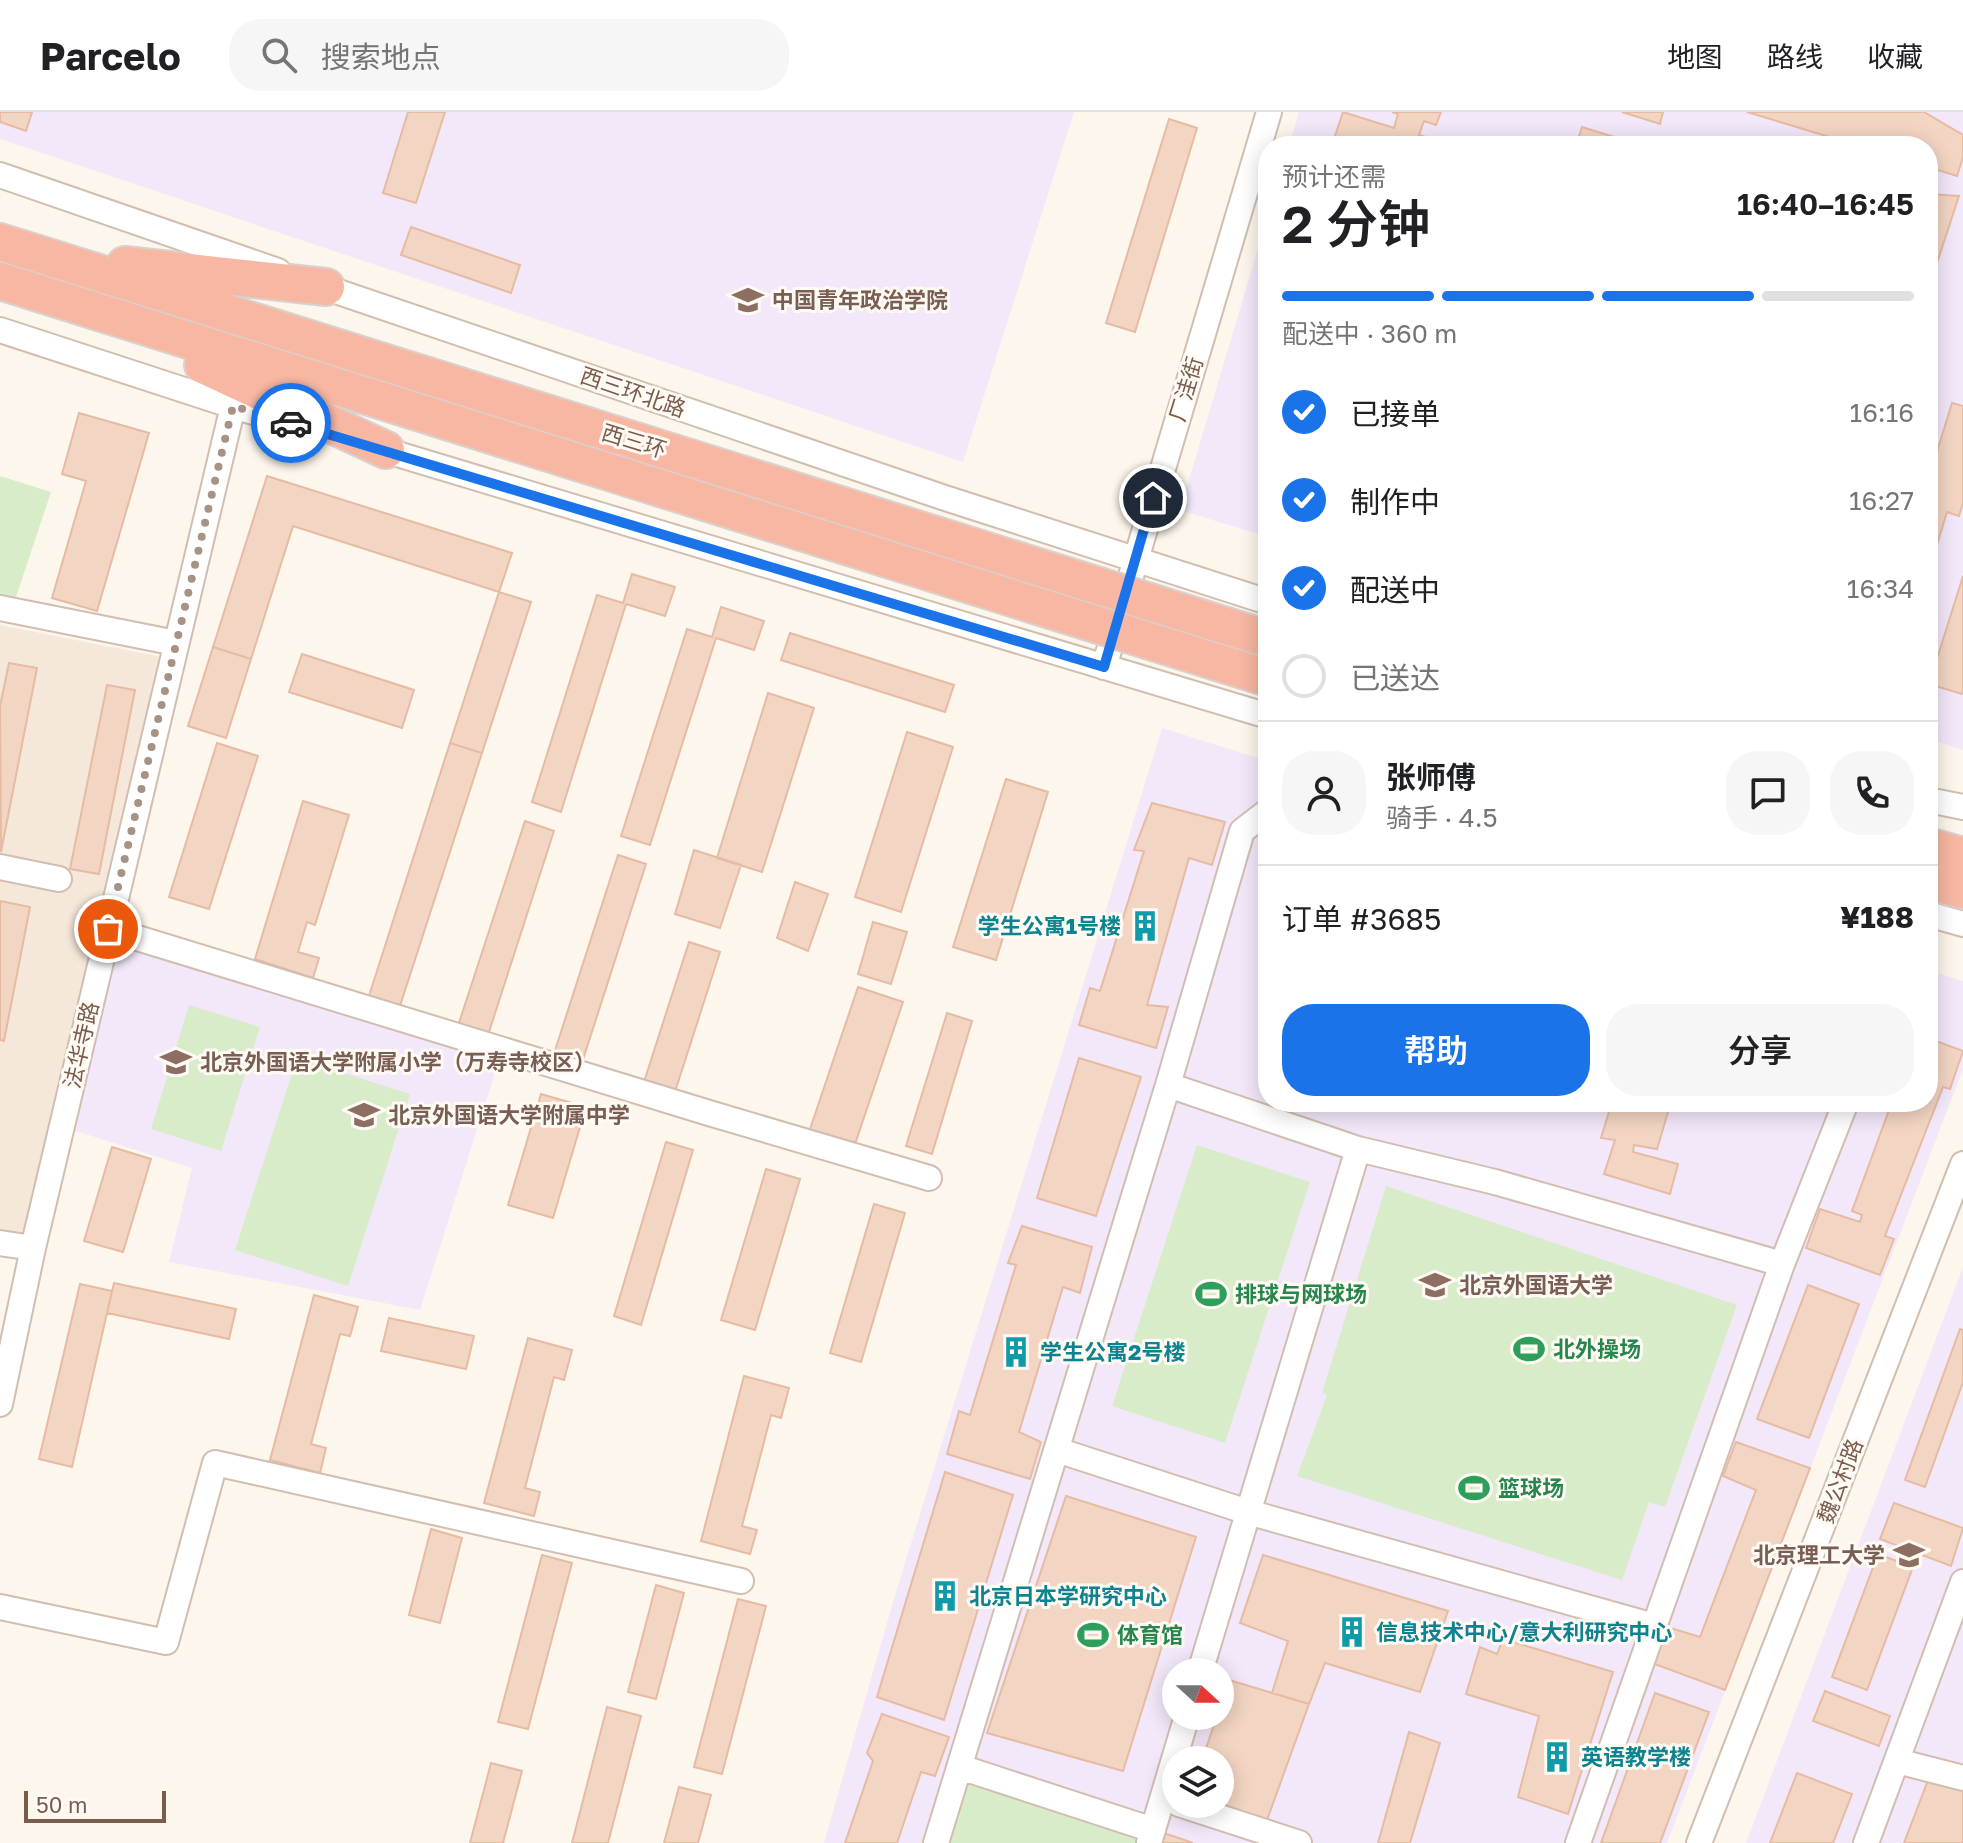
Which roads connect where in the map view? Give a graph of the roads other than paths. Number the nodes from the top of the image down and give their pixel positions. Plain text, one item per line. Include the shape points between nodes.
1 (1269, 112) edge
2 (1262, 136) edge
3 (1258, 149) edge
4 (0, 175) edge
5 (0, 242) edge
6 (41, 255) junction
7 (0, 281) edge
8 (326, 287) junction
9 (74, 305) junction
10 (0, 330) edge
11 (233, 406) junction
12 (386, 450) junction
13 (1135, 558) junction
14 (1258, 599) edge
15 (0, 608) edge
16 (1258, 636) edge
17 (176, 643) junction
18 (1104, 667) junction
19 (1258, 675) edge
20 (1258, 713) edge
21 (1938, 802) edge
22 (1963, 807) edge
23 (1258, 819) edge
24 (1938, 849) edge
25 (1963, 856) edge
26 (0, 867) edge
27 (59, 879) dead end
28 (1938, 884) edge
29 (1963, 890) edge
30 (1938, 917) edge
31 (1963, 924) edge
32 (108, 929) junction
33 (1168, 1085) junction
34 (1842, 1112) edge
35 (1358, 1149) junction
36 (1963, 1164) edge
37 (929, 1178) dead end
38 (0, 1243) edge
39 (33, 1248) junction
40 (1782, 1264) junction
41 (0, 1404) edge
42 (1057, 1450) junction
43 (1248, 1512) junction
44 (741, 1581) dead end
45 (1963, 1582) edge
46 (0, 1607) edge
47 (1654, 1626) junction
48 (1204, 1658) edge
49 (1897, 1761) junction
50 (960, 1767) junction
51 (1963, 1778) edge
52 (1162, 1818) edge
53 (1222, 1818) edge
54 (1151, 1836) edge
55 (936, 1843) edge
56 (1299, 1843) edge
57 (1578, 1843) edge
58 (1699, 1843) edge
59 (1866, 1843) edge

1 - 2 street, 厂洼街
3 - 13 street, 厂洼街
4 - 8 street, 西三环北路
5 - 6 highway, 西三环
6 - 8 highway
6 - 16 highway, 西三环, bridge
7 - 9 highway, 西三环
8 - 13 street, 西三环北路
9 - 12 highway
9 - 19 highway, 西三环, bridge
10 - 11 street
11 - 12 street
11 - 17 street, 法华寺路
12 - 18 street
13 - 14 street, 西三环北路
13 - 18 street, 厂洼街
15 - 17 street
17 - 32 street, 法华寺路
18 - 20 street
21 - 22 street
23 - 33 street via 1242,831
24 - 25 highway
26 - 27 street
28 - 29 highway
30 - 31 street
32 - 37 street
32 - 39 street, 法华寺路
33 - 35 street
33 - 42 street
34 - 40 street
35 - 40 street via 1495,1182
35 - 43 street
36 - 58 street, 魏公村路
38 - 39 street
39 - 41 street, 法华寺路
40 - 47 street
42 - 43 street
42 - 50 street
43 - 47 street
43 - 48 street
44 - 46 street via 215,1463 166,1642
45 - 49 street
47 - 57 street
49 - 51 street
49 - 59 street
50 - 54 street
50 - 55 street
52 - 54 street
53 - 56 street

